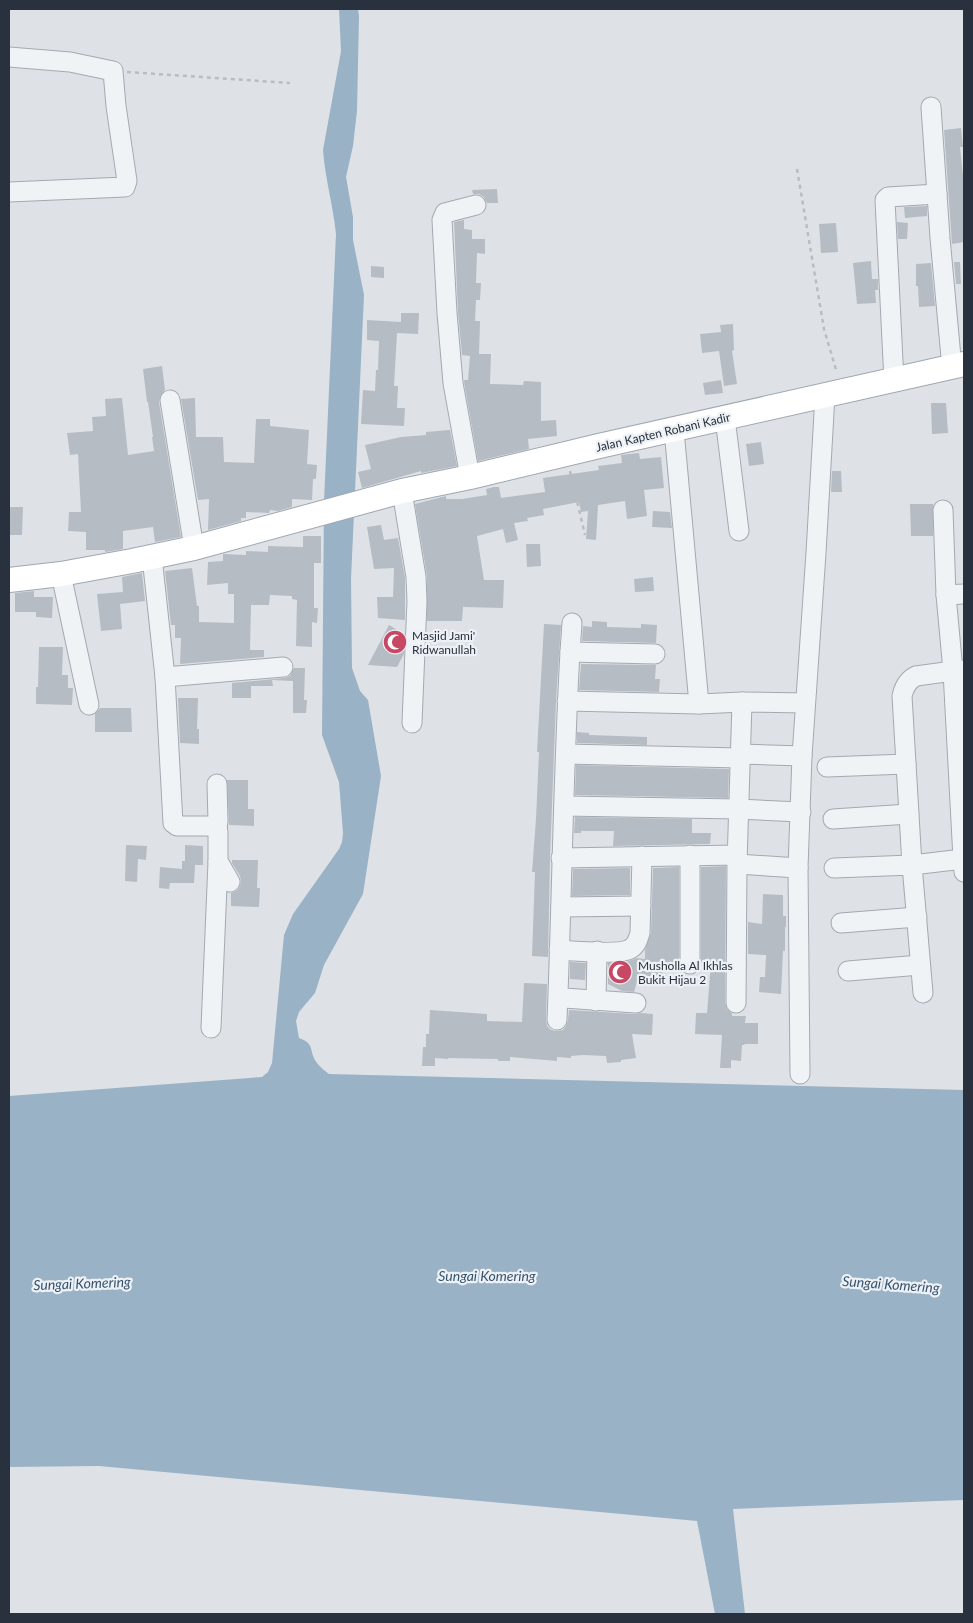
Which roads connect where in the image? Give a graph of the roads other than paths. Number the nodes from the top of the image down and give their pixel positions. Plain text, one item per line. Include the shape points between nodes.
1 (9, 57) edge
2 (931, 106) dead end
3 (9, 192) edge
4 (937, 194) junction
5 (476, 205) dead end
6 (958, 366) edge
7 (894, 381) junction
8 (834, 393) junction
9 (170, 400) dead end
10 (725, 418) junction
11 (674, 430) junction
12 (470, 477) junction
13 (402, 491) junction
14 (943, 510) dead end
15 (739, 531) dead end
16 (194, 548) junction
17 (152, 557) junction
18 (61, 574) junction
19 (9, 580) edge
20 (955, 595) edge
21 (572, 623) dead end
22 (570, 652) junction
23 (655, 654) dead end
24 (283, 667) dead end
25 (959, 671) edge
26 (165, 677) junction
27 (568, 701) junction
28 (742, 702) junction
29 (806, 703) junction
30 (699, 704) junction
31 (89, 705) dead end
32 (412, 723) dead end
33 (566, 754) junction
34 (740, 756) junction
35 (802, 756) junction
36 (906, 764) junction
37 (827, 767) dead end
38 (217, 784) dead end
39 (564, 806) junction
40 (738, 809) junction
41 (801, 812) junction
42 (909, 814) junction
43 (833, 819) dead end
44 (217, 828) junction
45 (690, 854) junction
46 (642, 856) junction
47 (561, 858) junction
48 (737, 860) junction
49 (218, 861) junction
50 (964, 863) edge
51 (912, 865) junction
52 (798, 868) junction
53 (834, 868) dead end
54 (230, 882) dead end
55 (641, 906) junction
56 (561, 907) junction
57 (916, 918) junction
58 (840, 923) dead end
59 (560, 950) junction
60 (597, 951) junction
61 (690, 964) dead end
62 (920, 965) junction
63 (848, 971) dead end
64 (923, 993) dead end
65 (564, 998) dead end
66 (596, 1001) junction
67 (636, 1003) dead end
68 (736, 1003) dead end
69 (557, 1020) dead end
70 (211, 1028) dead end
71 (800, 1074) dead end

1 - 3 street via 70,62 113,71 127,181 125,188
2 - 4 street
4 - 6 street
4 - 7 street via 888,197 885,200
5 - 12 street via 445,213 442,220 453,383
6 - 7 main road, Jalan Kapten Robani Kadir
7 - 8 main road, Jalan Kapten Robani Kadir
8 - 10 main road, Jalan Kapten Robani Kadir
8 - 29 street via 816,552
9 - 16 street
10 - 11 main road, Jalan Kapten Robani Kadir
10 - 15 street
11 - 12 main road, Jalan Kapten Robani Kadir
11 - 30 street
12 - 13 main road, Jalan Kapten Robani Kadir
13 - 16 main road, Jalan Kapten Robani Kadir
13 - 32 street via 416,577
14 - 20 street
16 - 17 main road, Jalan Kapten Robani Kadir
17 - 18 main road, Jalan Kapten Robani Kadir
17 - 26 street
18 - 19 main road, Jalan Kapten Robani Kadir
18 - 31 street
20 - 25 street
21 - 22 street
22 - 23 street
22 - 27 street
24 - 26 street
25 - 36 street via 916,676 906,684 902,696
25 - 50 street
26 - 44 street via 173,823 177,826
27 - 30 street
27 - 33 street
28 - 29 street
28 - 30 street
28 - 34 street
29 - 35 street
33 - 34 street
33 - 39 street
34 - 35 street
34 - 40 street
35 - 41 street
36 - 37 street
36 - 42 street
38 - 44 street
39 - 40 street
39 - 47 street
40 - 41 street
40 - 48 street
41 - 52 street
42 - 43 street
42 - 51 street
44 - 49 street
45 - 46 street
45 - 48 street
45 - 61 street
46 - 47 street
46 - 55 street
47 - 56 street
48 - 52 street
48 - 68 street
49 - 54 street
49 - 70 street
50 - 51 street
51 - 53 street
51 - 57 street
52 - 71 street
55 - 56 street
55 - 60 street via 638,940 632,948 623,952
56 - 59 street
57 - 58 street
57 - 62 street
59 - 60 street
59 - 69 street
60 - 66 street
62 - 63 street
62 - 64 street
65 - 66 street
66 - 67 street

